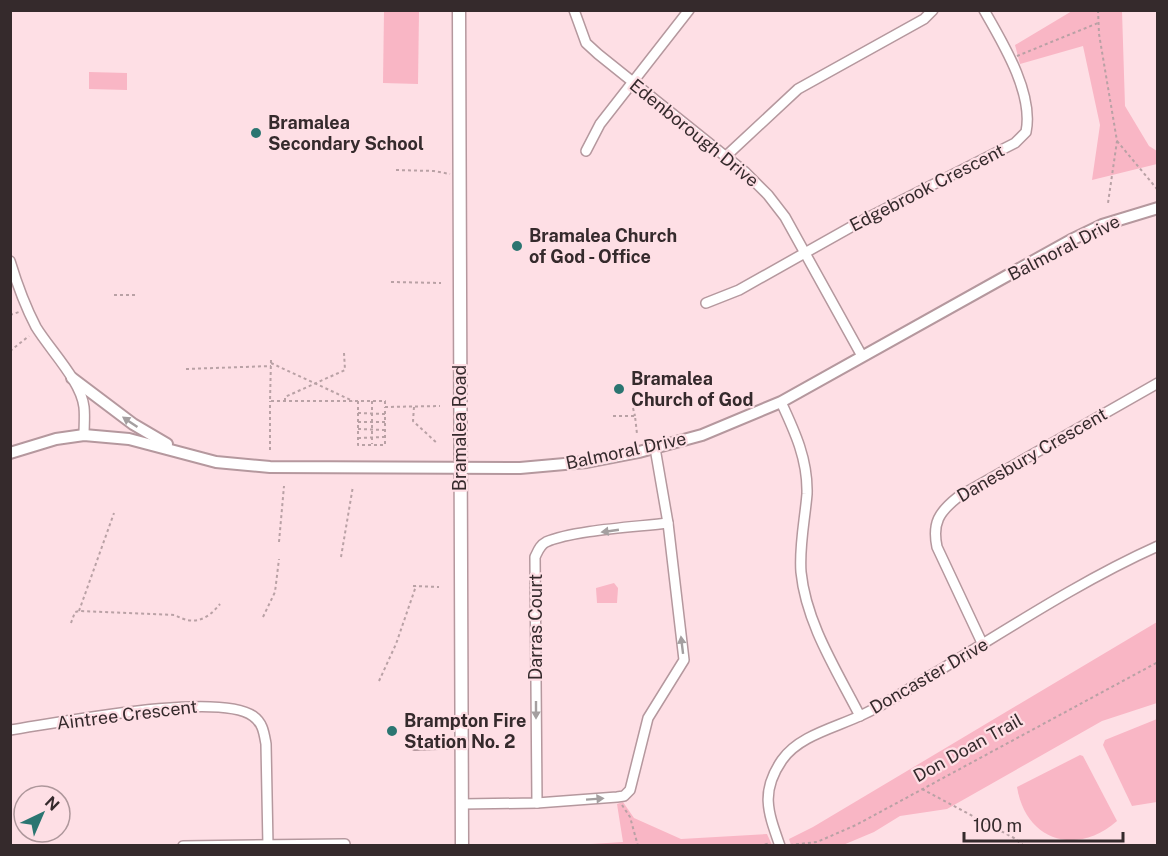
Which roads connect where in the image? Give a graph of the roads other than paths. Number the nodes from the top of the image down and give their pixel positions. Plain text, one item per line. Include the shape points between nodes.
1 (459, 10) edge
2 (573, 10) edge
3 (689, 10) edge
4 (933, 10) edge
5 (984, 10) edge
6 (632, 82) junction
7 (586, 151) dead end
8 (726, 157) junction
9 (1158, 208) edge
10 (805, 253) junction
11 (10, 261) edge
12 (706, 303) dead end
13 (862, 356) junction
14 (72, 378) junction
15 (1158, 383) edge
16 (781, 402) junction
17 (84, 435) junction
18 (655, 448) junction
19 (180, 452) junction
20 (10, 453) edge
21 (459, 467) junction
22 (668, 523) junction
23 (1158, 546) edge
24 (983, 645) junction
25 (860, 716) junction
26 (10, 730) edge
27 (462, 745) junction
28 (415, 747) dead end
29 (537, 803) junction
30 (462, 804) junction
31 (345, 844) edge
32 (780, 844) edge
33 (268, 845) edge
34 (183, 846) edge
35 (462, 846) edge

1 - 21 main road, Bramalea Road
2 - 6 street, Edenborough Drive via 586,43
3 - 6 street
4 - 8 street via 924,19 798,89
5 - 10 street, Edgebrook Crescent via 1010,58 1027,109 1026,132 1015,143
6 - 7 street via 600,124
6 - 8 street, Edenborough Drive
8 - 10 street, Edenborough Drive via 768,195
9 - 13 street, Balmoral Drive via 1102,225 1071,240
10 - 12 street, Edgebrook Crescent via 739,290
10 - 13 street, Edenborough Drive
11 - 14 street via 38,329
13 - 16 street, Balmoral Drive
14 - 17 street via 84,407
19 -> 14 street via 133,424
15 - 24 street, Danesbury Crescent via 958,497 937,518 937,547
16 - 18 street, Balmoral Drive via 702,435
16 - 25 street via 806,468 801,571 807,601
17 - 19 street, Balmoral Drive via 129,439
17 - 20 street, Balmoral Drive
18 - 21 street, Balmoral Drive via 557,465
18 - 22 street
19 - 21 street, Balmoral Drive via 240,466
21 - 27 main road, Bramalea Road
29 -> 22 street via 624,796 634,783 648,718 684,660
22 -> 29 street, Darras Court via 546,542 538,550
23 - 24 street, Doncaster Drive
24 - 25 street, Doncaster Drive
25 - 32 street, Doncaster Drive via 796,744 783,758 770,779 767,796
26 - 33 street, Aintree Crescent via 191,705 233,708 254,716 264,729 266,744
27 - 28 lane
27 - 30 main road, Bramalea Road
29 - 30 street
30 - 35 main road, Bramalea Road
31 - 33 street
33 - 34 street

